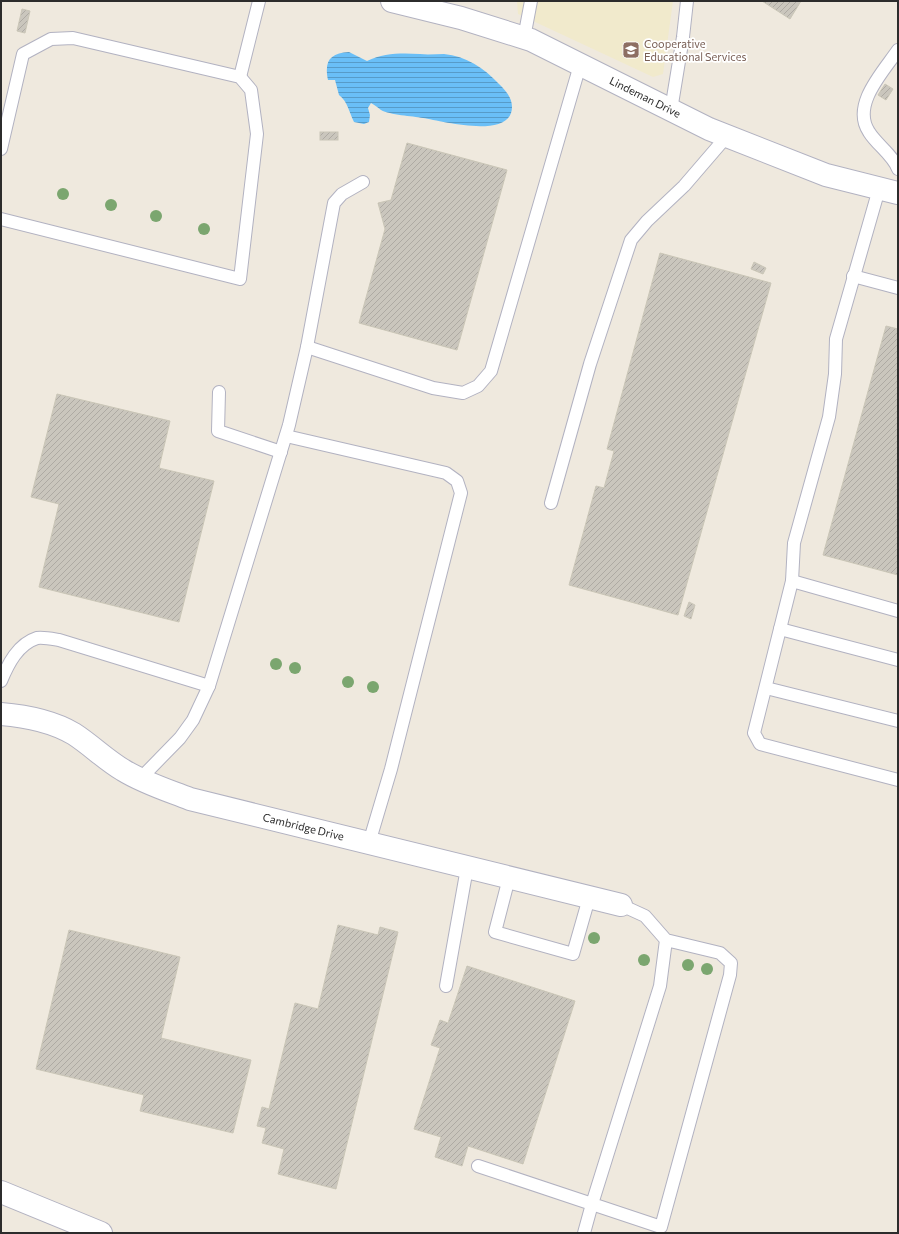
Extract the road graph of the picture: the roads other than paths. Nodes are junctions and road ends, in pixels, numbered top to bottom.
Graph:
1 (259, 1) edge
2 (392, 1) edge
3 (531, 1) edge
4 (687, 1) edge
5 (524, 38) junction
6 (898, 50) edge
7 (580, 65) junction
8 (240, 77) junction
9 (670, 110) junction
10 (728, 136) junction
11 (1, 149) edge
12 (898, 169) edge
13 (362, 182) dead end
14 (889, 191) edge
15 (1, 219) edge
16 (853, 276) junction
17 (898, 288) edge
18 (307, 347) junction
19 (219, 392) dead end
20 (286, 436) junction
21 (281, 452) junction
22 (551, 503) dead end
23 (792, 581) junction
24 (898, 612) edge
25 (780, 629) junction
26 (898, 660) edge
27 (1, 681) edge
28 (209, 686) junction
29 (766, 688) junction
30 (1, 714) edge
31 (898, 721) edge
32 (140, 779) junction
33 (898, 780) edge
34 (369, 843) junction
35 (467, 868) junction
36 (510, 878) junction
37 (589, 898) junction
38 (621, 906) joint
39 (666, 940) junction
40 (446, 986) dead end
41 (478, 1166) dead end
42 (1, 1192) edge
43 (592, 1204) junction
44 (662, 1230) edge
45 (101, 1233) edge
46 (584, 1233) edge

1 - 8 lane
2 - 5 street, Lindeman Drive
3 - 5 lane
4 - 9 lane
5 - 7 street, Lindeman Drive
6 - 12 lane
7 - 9 street, Lindeman Drive
7 - 18 lane
8 - 11 lane
8 - 15 lane
9 - 10 street, Lindeman Drive
10 - 14 street, Lindeman Drive
10 - 22 lane
13 - 18 lane
14 - 16 lane
16 - 17 lane
16 - 23 lane
18 - 20 lane
19 - 21 lane
20 - 21 lane
20 - 34 lane
21 - 28 lane
23 - 24 lane
23 - 25 lane
25 - 26 lane
25 - 29 lane
27 - 28 lane
28 - 32 lane
29 - 31 lane
29 - 33 lane
30 - 32 street, Cambridge Drive
32 - 34 street, Cambridge Drive
34 - 35 street, Cambridge Drive
35 - 36 street, Cambridge Drive
35 - 40 lane
36 - 37 street, Cambridge Drive
36 - 37 lane
37 - 38 street, Cambridge Drive
38 - 39 lane
39 - 43 lane
39 - 44 lane
41 - 43 lane
42 - 45 street
43 - 44 lane
43 - 46 lane

